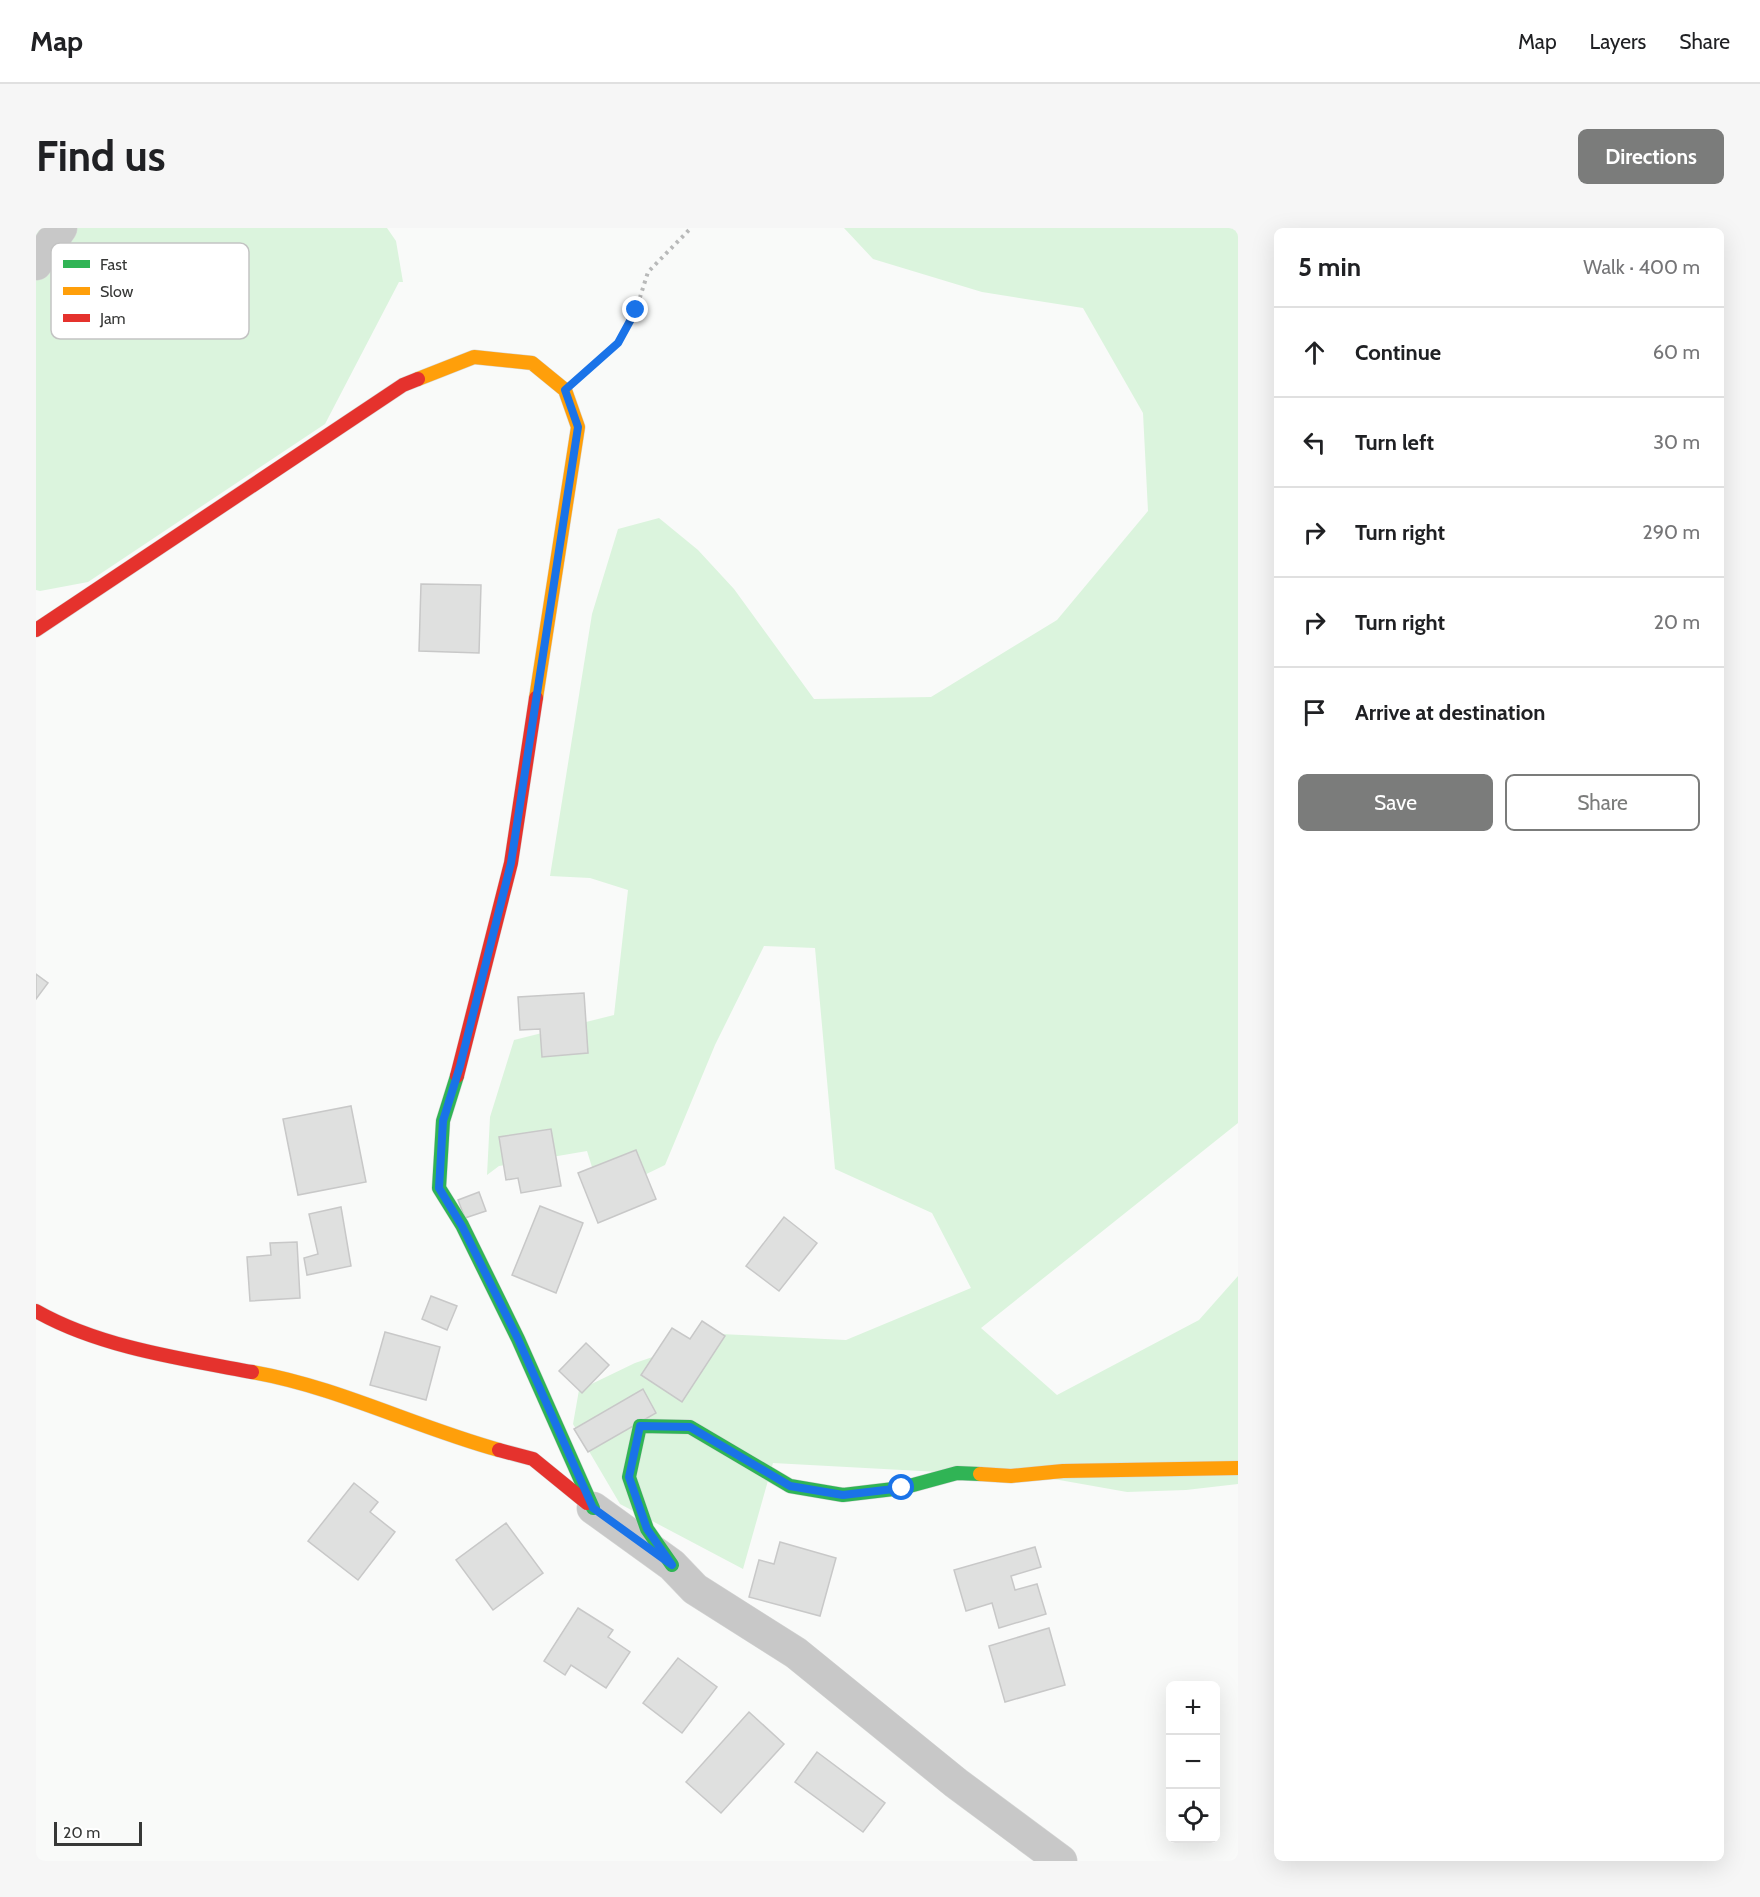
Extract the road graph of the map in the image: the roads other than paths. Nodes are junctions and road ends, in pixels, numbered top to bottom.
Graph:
1 (61, 228) edge
2 (36, 264) edge
3 (36, 630) edge
4 (36, 1311) edge
5 (1238, 1467) edge
6 (593, 1508) junction
7 (672, 1565) junction
8 (1061, 1861) edge

1 - 2 street
3 - 6 street
4 - 6 street
5 - 7 street
6 - 7 street
7 - 8 street

